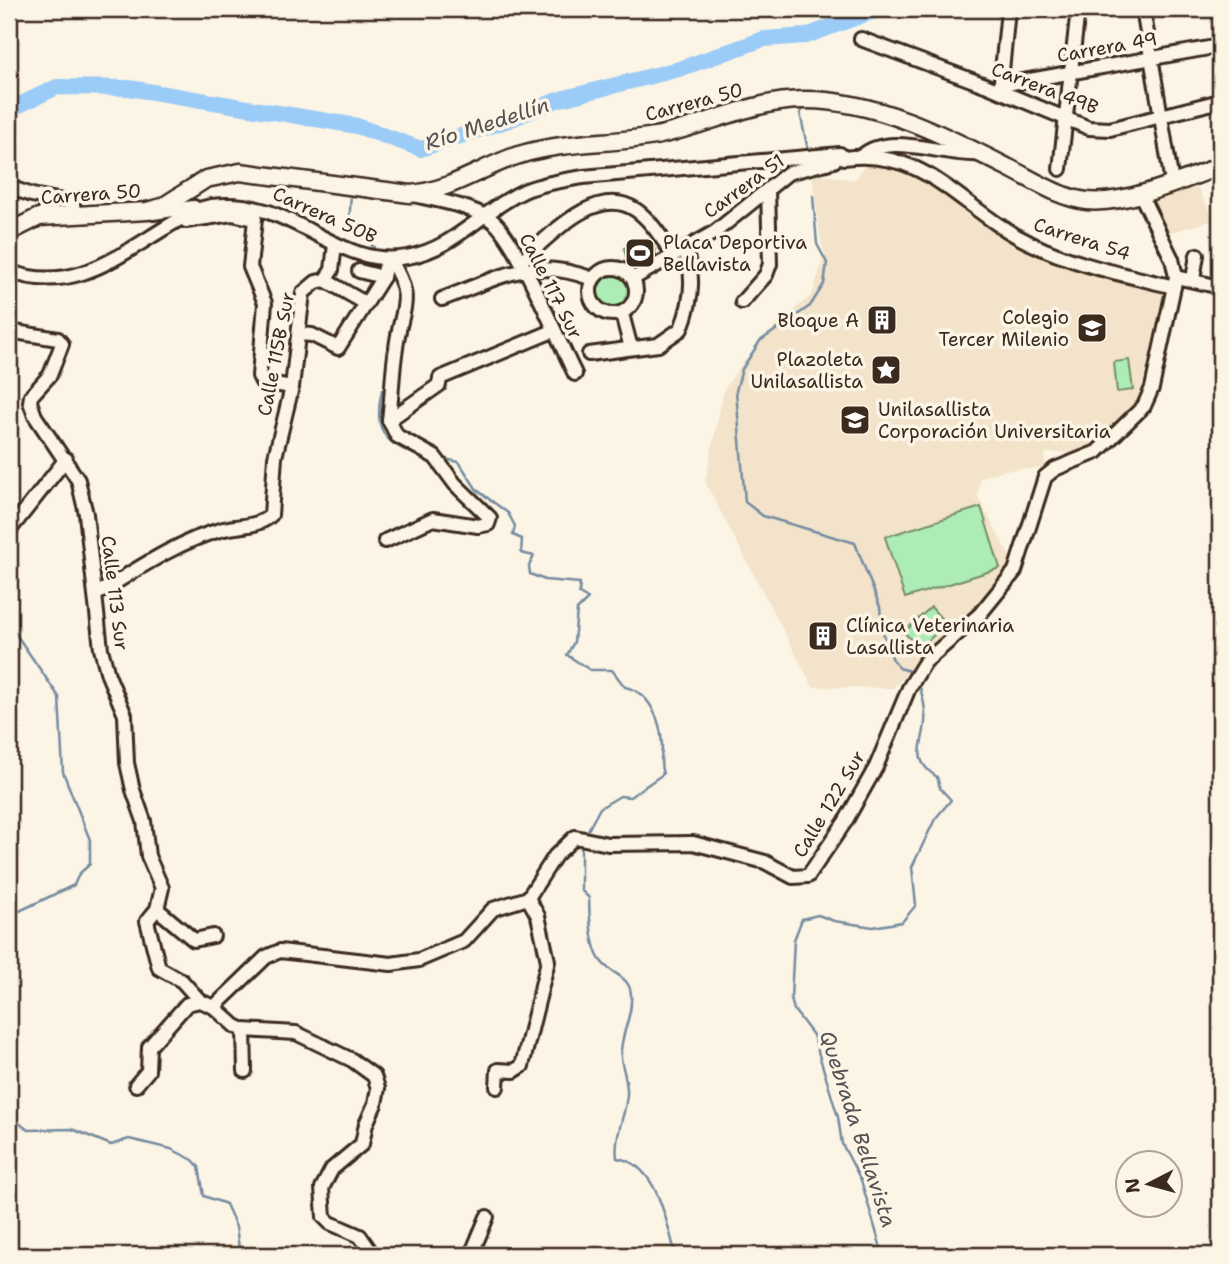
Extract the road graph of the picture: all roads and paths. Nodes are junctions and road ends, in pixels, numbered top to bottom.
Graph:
1 (1078, 9) edge
2 (1143, 9) edge
3 (1009, 10) edge
4 (860, 39) dead end
5 (1220, 46) edge
6 (1149, 59) junction
7 (1071, 73) junction
8 (1001, 88) junction
9 (1220, 101) edge
10 (1159, 117) junction
11 (1067, 119) junction
12 (981, 154) junction
13 (862, 156) junction
14 (844, 158) junction
15 (1220, 166) edge
16 (915, 167) joint
17 (1060, 169) dead end
18 (1172, 183) junction
19 (9, 187) edge
20 (768, 190) junction
21 (1140, 193) junction
22 (410, 194) junction
23 (205, 207) junction
24 (142, 212) junction
25 (74, 214) junction
26 (486, 216) junction
27 (179, 220) junction
28 (9, 232) edge
29 (335, 244) junction
30 (679, 253) junction
31 (1197, 255) dead end
32 (388, 259) junction
33 (523, 265) junction
34 (9, 271) edge
35 (359, 271) dead end
36 (383, 277) junction
37 (634, 278) junction
38 (593, 279) junction
39 (1193, 279) junction
40 (325, 281) junction
41 (1175, 282) junction
42 (1220, 287) edge
43 (442, 299) dead end
44 (743, 302) dead end
45 (365, 303) junction
46 (622, 314) junction
47 (9, 331) edge
48 (553, 331) junction
49 (299, 334) junction
50 (631, 348) junction
51 (589, 354) dead end
52 (575, 374) dead end
53 (292, 387) junction
54 (389, 420) junction
55 (66, 459) junction
56 (9, 531) edge
57 (385, 541) dead end
58 (95, 595) junction
59 (528, 898) junction
60 (157, 909) junction
61 (213, 936) dead end
62 (200, 1001) junction
63 (214, 1007) junction
64 (244, 1030) junction
65 (245, 1071) dead end
66 (136, 1085) dead end
67 (497, 1087) dead end
68 (487, 1217) dead end
69 (373, 1255) edge
70 (471, 1255) edge

1 - 7 street
2 - 6 street
3 - 8 street
4 - 8 street, Carrera 49B
5 - 6 street, Carrera 49
6 - 7 street, Carrera 49
6 - 10 street
7 - 8 street, Carrera 49
7 - 11 street
8 - 11 street, Carrera 49B
9 - 10 street, Carrera 49B
10 - 11 street, Carrera 49B
10 - 18 street
11 - 17 street
12 - 13 street
12 - 21 main road, Carrera 50
12 - 22 main road, Carrera 50
13 - 14 street, Carrera 50B
13 - 16 street, Carrera 50B
14 - 20 street, Carrera 51
14 - 26 street, Carrera 50B
15 - 18 main road, Carrera 50
16 - 41 street, Carrera 54
18 - 21 main road, Carrera 50
19 - 25 street
20 - 30 street, Carrera 51
20 - 44 street
21 - 41 street
22 - 24 main road, Carrera 50
22 - 26 street
23 - 24 street
23 - 27 street, Carrera 50B
23 - 29 street, Carrera 50B
24 - 25 main road, Carrera 50
25 - 28 main road, Carrera 50
26 - 32 street, Carrera 50B
26 - 33 street, Calle 117 Sur
27 - 34 street, Carrera 50B
27 - 53 street
29 - 32 street, Carrera 50B
29 - 40 street
30 - 33 street
30 - 37 street, Carrera 51
30 - 50 street
31 - 39 street
32 - 36 street
32 - 54 street
33 - 38 street
33 - 43 street
33 - 48 street, Calle 117 Sur
35 - 36 street
36 - 45 street
37 - 38 street
37 - 46 street
38 - 46 street
39 - 41 street, Carrera 54
39 - 42 street, Carrera 54
40 - 45 street
40 - 49 street, Calle 115B Sur
41 - 59 street, Calle 122 Sur
45 - 49 street
46 - 50 street
47 - 55 street, Calle 113 Sur
48 - 52 street, Calle 117 Sur
48 - 54 street
49 - 53 street, Calle 115B Sur
50 - 51 street
53 - 58 street, Calle 115B Sur
54 - 57 street
55 - 56 street
55 - 58 street, Calle 113 Sur
58 - 60 street, Calle 113 Sur
59 - 63 street
59 - 67 street
60 - 61 street
60 - 62 street, Calle 113 Sur
62 - 63 street, Calle 113 Sur
62 - 66 street
63 - 64 street, Calle 113 Sur
64 - 65 street
64 - 69 street
68 - 70 street

